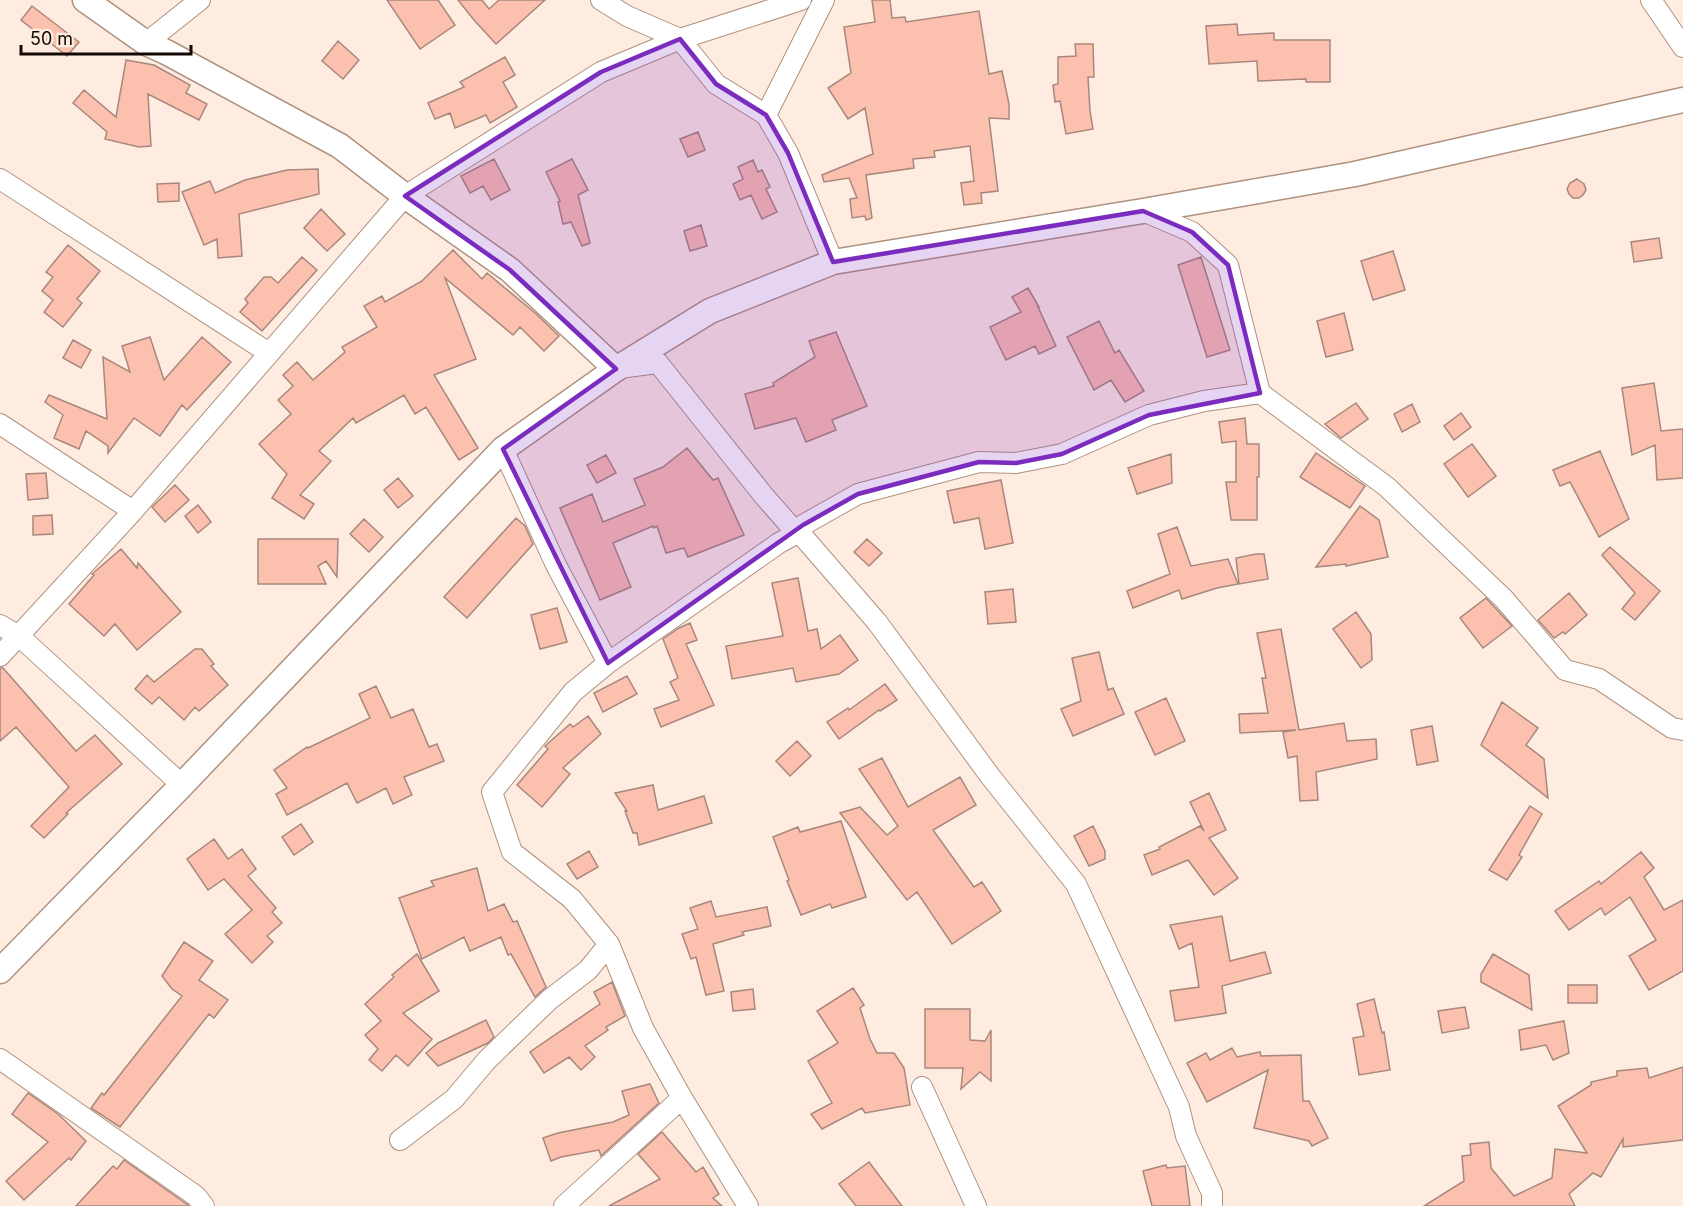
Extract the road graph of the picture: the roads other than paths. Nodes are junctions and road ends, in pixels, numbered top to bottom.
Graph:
1 (85, 0) edge
2 (200, 0) edge
3 (601, 0) edge
4 (801, 0) edge
5 (824, 0) edge
6 (1652, 0) edge
7 (680, 39) junction
8 (146, 43) junction
9 (1683, 46) edge
10 (1683, 100) edge
11 (765, 115) junction
12 (0, 179) edge
13 (405, 196) junction
14 (1143, 211) junction
15 (833, 262) junction
16 (269, 353) junction
17 (616, 369) junction
18 (1260, 393) junction
19 (0, 424) edge
20 (503, 449) junction
21 (133, 511) junction
22 (799, 532) junction
23 (0, 625) edge
24 (19, 636) junction
25 (0, 656) edge
26 (608, 663) junction
27 (1683, 730) edge
28 (182, 785) junction
29 (609, 944) junction
30 (0, 971) edge
31 (0, 1059) edge
32 (921, 1088) dead end
33 (682, 1098) junction
34 (400, 1140) dead end
35 (204, 1206) edge
36 (564, 1206) edge
37 (748, 1206) edge
38 (976, 1206) edge
39 (1212, 1206) edge

1 - 8 street
2 - 8 street
3 - 7 street
4 - 7 street
5 - 11 street
6 - 9 street
7 - 11 street
7 - 13 street
8 - 13 street
10 - 14 street
11 - 15 street
12 - 16 street
13 - 16 street
13 - 17 street
14 - 15 street
14 - 18 street
15 - 17 street
16 - 21 street
17 - 20 street
17 - 22 street
18 - 22 street
18 - 27 street
19 - 21 street
20 - 26 street
20 - 28 street
21 - 24 street
22 - 26 street
22 - 39 street
23 - 24 street
24 - 25 street
24 - 28 street
26 - 29 street
28 - 30 street
29 - 33 street
29 - 34 street
31 - 35 street
32 - 38 street
33 - 36 street
33 - 37 street

